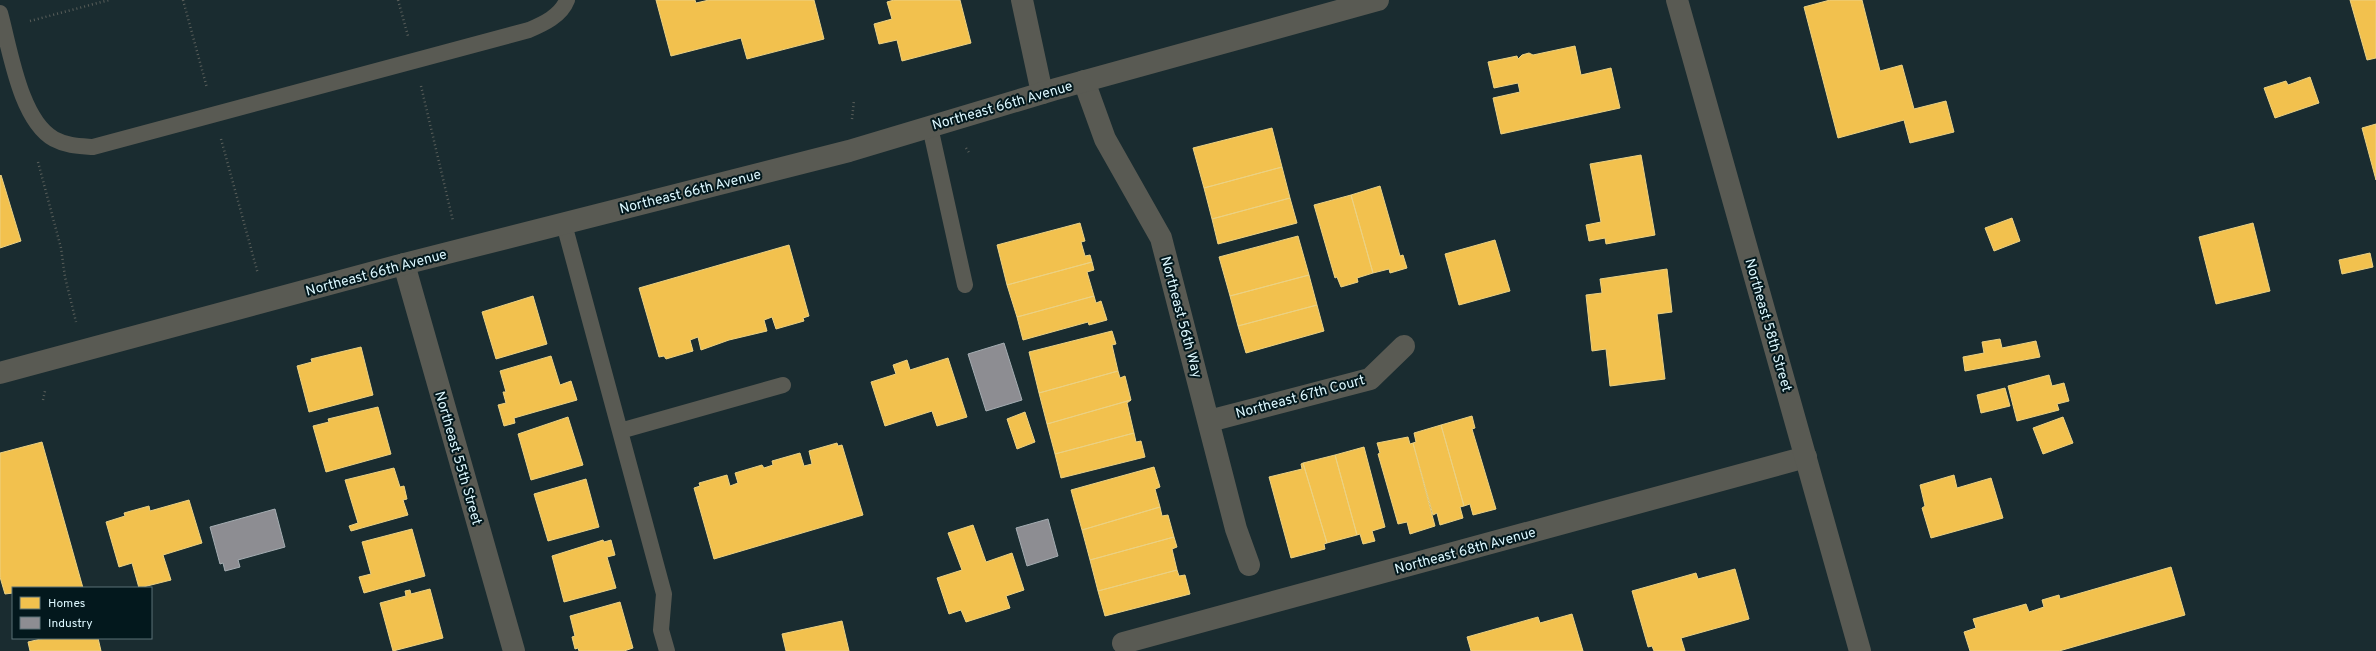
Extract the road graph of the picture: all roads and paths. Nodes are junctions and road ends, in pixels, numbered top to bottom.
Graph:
1 (109, 0) edge
2 (183, 0) edge
3 (398, 0) edge
4 (567, 0) edge
5 (1022, 0) edge
6 (1378, 0) edge
7 (1677, 0) edge
8 (2, 20) edge
9 (415, 61) junction
10 (1084, 81) junction
11 (1042, 93) junction
12 (214, 114) junction
13 (930, 127) junction
14 (44, 131) junction
15 (564, 224) junction
16 (455, 228) dead end
17 (404, 264) junction
18 (966, 285) dead end
19 (265, 302) junction
20 (1404, 346) dead end
21 (83, 350) junction
22 (0, 372) edge
23 (783, 385) dead end
24 (1209, 421) junction
25 (620, 431) junction
26 (1806, 457) junction
27 (1249, 565) dead end
28 (1123, 643) dead end
29 (514, 651) edge
30 (667, 651) edge
31 (1860, 651) edge

1 - 8 path
2 - 12 path
3 - 9 path
4 - 9 lane
5 - 11 street
6 - 10 street, Northeast 66th Avenue
7 - 26 street, Northeast 58th Street
8 - 14 lane
9 - 12 lane
9 - 16 path
10 - 11 street, Northeast 66th Avenue
10 - 24 street, Northeast 56th Way
11 - 13 street, Northeast 66th Avenue
12 - 14 lane
12 - 19 path
13 - 15 street, Northeast 66th Avenue
13 - 18 lane
14 - 21 path
15 - 17 street, Northeast 66th Avenue
15 - 25 lane
17 - 19 street, Northeast 66th Avenue
17 - 29 street, Northeast 55th Street
19 - 21 street, Northeast 66th Avenue
20 - 24 street, Northeast 67th Court
21 - 22 street, Northeast 66th Avenue
23 - 25 lane
24 - 27 street, Northeast 56th Way
25 - 30 lane
26 - 28 street, Northeast 68th Avenue
26 - 31 street, Northeast 58th Street

